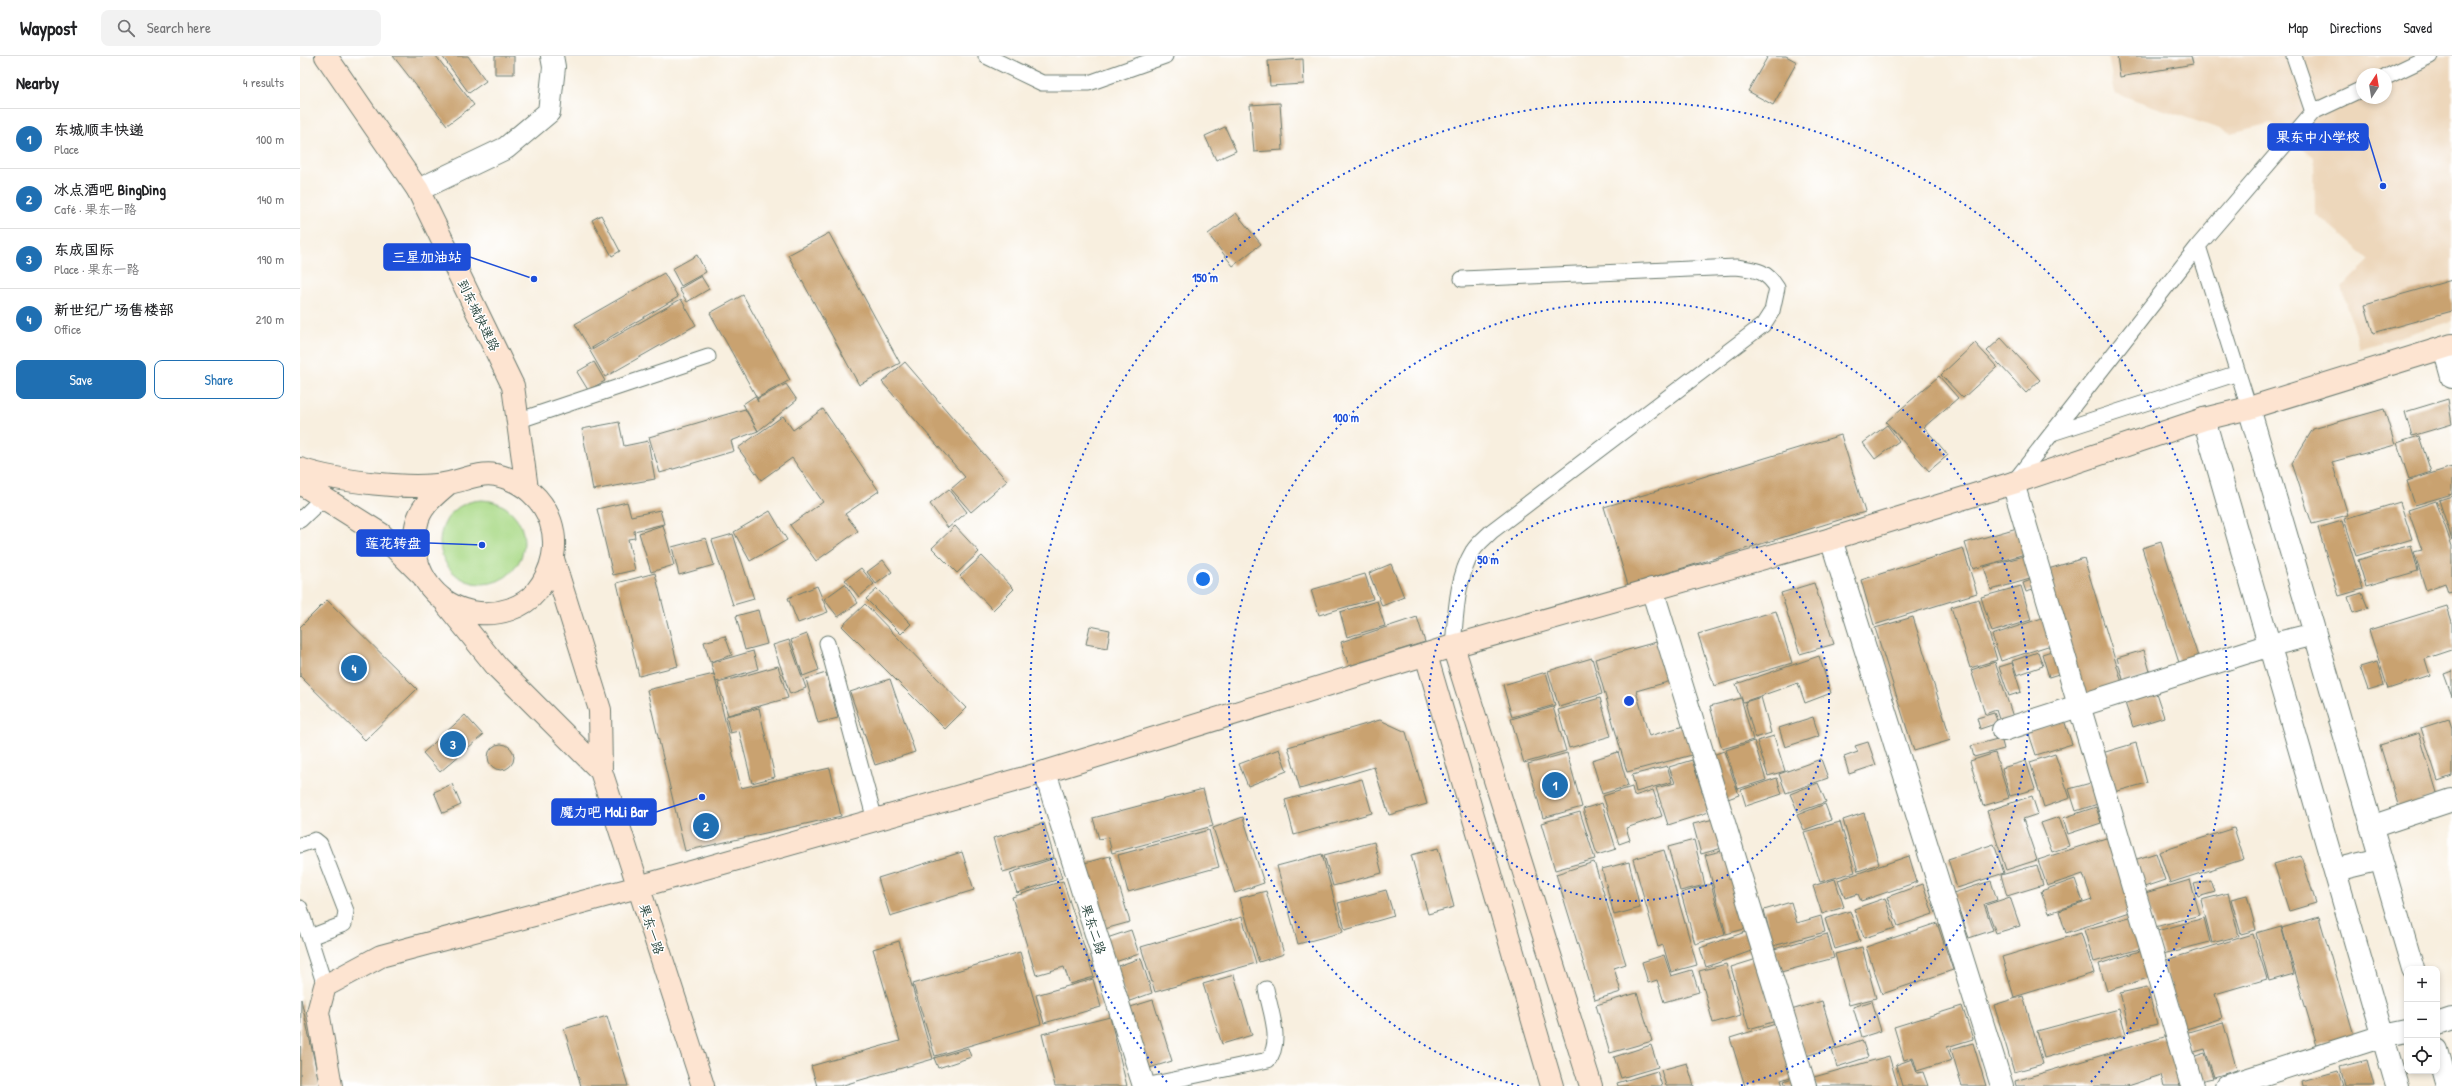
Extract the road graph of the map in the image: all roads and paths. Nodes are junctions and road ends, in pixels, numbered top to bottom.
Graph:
1 (326, 56) edge
2 (552, 56) edge
3 (986, 56) edge
4 (1165, 56) edge
5 (2294, 56) edge
6 (2430, 56) edge
7 (2392, 74) edge
8 (2356, 92) edge
9 (2313, 112) junction
10 (418, 190) junction
11 (2198, 246) junction
12 (1462, 279) dead end
13 (2448, 347) edge
14 (708, 357) dead end
15 (2238, 372) junction
16 (2452, 377) edge
17 (2249, 408) junction
18 (2204, 419) junction
19 (517, 421) junction
20 (2052, 433) junction
21 (300, 469) edge
22 (300, 483) edge
23 (449, 483) junction
24 (2013, 483) junction
25 (527, 489) junction
26 (323, 498) junction
27 (300, 520) edge
28 (1831, 539) junction
29 (553, 559) junction
30 (422, 575) junction
31 (1652, 589) junction
32 (445, 602) junction
33 (2315, 634) junction
34 (828, 643) dead end
35 (2270, 645) junction
36 (1453, 646) junction
37 (1426, 654) junction
38 (2078, 706) junction
39 (2003, 730) dead end
40 (601, 771) junction
41 (1045, 772) junction
42 (2452, 800) edge
43 (875, 820) junction
44 (2372, 827) junction
45 (300, 845) edge
46 (2381, 860) junction
47 (2335, 870) junction
48 (638, 887) junction
49 (300, 908) edge
50 (310, 937) junction
51 (2412, 966) edge
52 (326, 986) junction
53 (1266, 988) dead end
54 (2452, 1019) edge
55 (2440, 1023) edge
56 (2404, 1032) edge
57 (2383, 1036) junction
58 (2440, 1061) edge
59 (331, 1086) edge
60 (703, 1086) edge
61 (1144, 1086) edge
62 (1552, 1086) edge
63 (1590, 1086) edge
64 (1805, 1086) edge
65 (2002, 1086) edge
66 (2192, 1086) edge
67 (2227, 1086) edge
68 (2397, 1086) edge
69 (2447, 1086) edge

1 - 10 street, 到东城快速路
2 - 10 street
3 - 4 lane
5 - 9 lane
6 - 7 lane
8 - 9 lane
9 - 11 lane
10 - 19 street, 到东城快速路
11 - 15 lane
11 - 20 lane
12 - 36 lane
13 - 16 street
13 - 17 street
14 - 19 lane
15 - 17 lane
15 - 20 lane
17 - 18 street
17 - 33 street
18 - 24 street
18 - 35 street
19 - 25 street, 到东城快速路
20 - 24 lane
21 - 23 street
22 - 26 street
23 - 25 street
23 - 30 street
24 - 28 street
24 - 38 street
25 - 29 street
26 - 27 lane
26 - 30 street
28 - 31 street
28 - 65 street
29 - 32 street
29 - 40 street
30 - 32 street
31 - 36 street
31 - 64 street
32 - 40 street
33 - 35 street
33 - 44 street
34 - 43 lane
35 - 38 street
35 - 47 street
36 - 37 street
36 - 63 street
37 - 41 street
37 - 62 street
38 - 39 street
38 - 66 street
40 - 48 street, 果东一路
41 - 43 street
41 - 61 street, 果东二路
42 - 44 street
43 - 48 street
44 - 46 street
45 - 50 lane
46 - 47 street
46 - 51 street
47 - 57 street
48 - 52 street
48 - 60 street, 果东一路
49 - 50 lane
50 - 52 lane
52 - 59 street
53 - 61 lane
54 - 55 street
56 - 57 street
57 - 67 street
57 - 68 street
58 - 69 street

